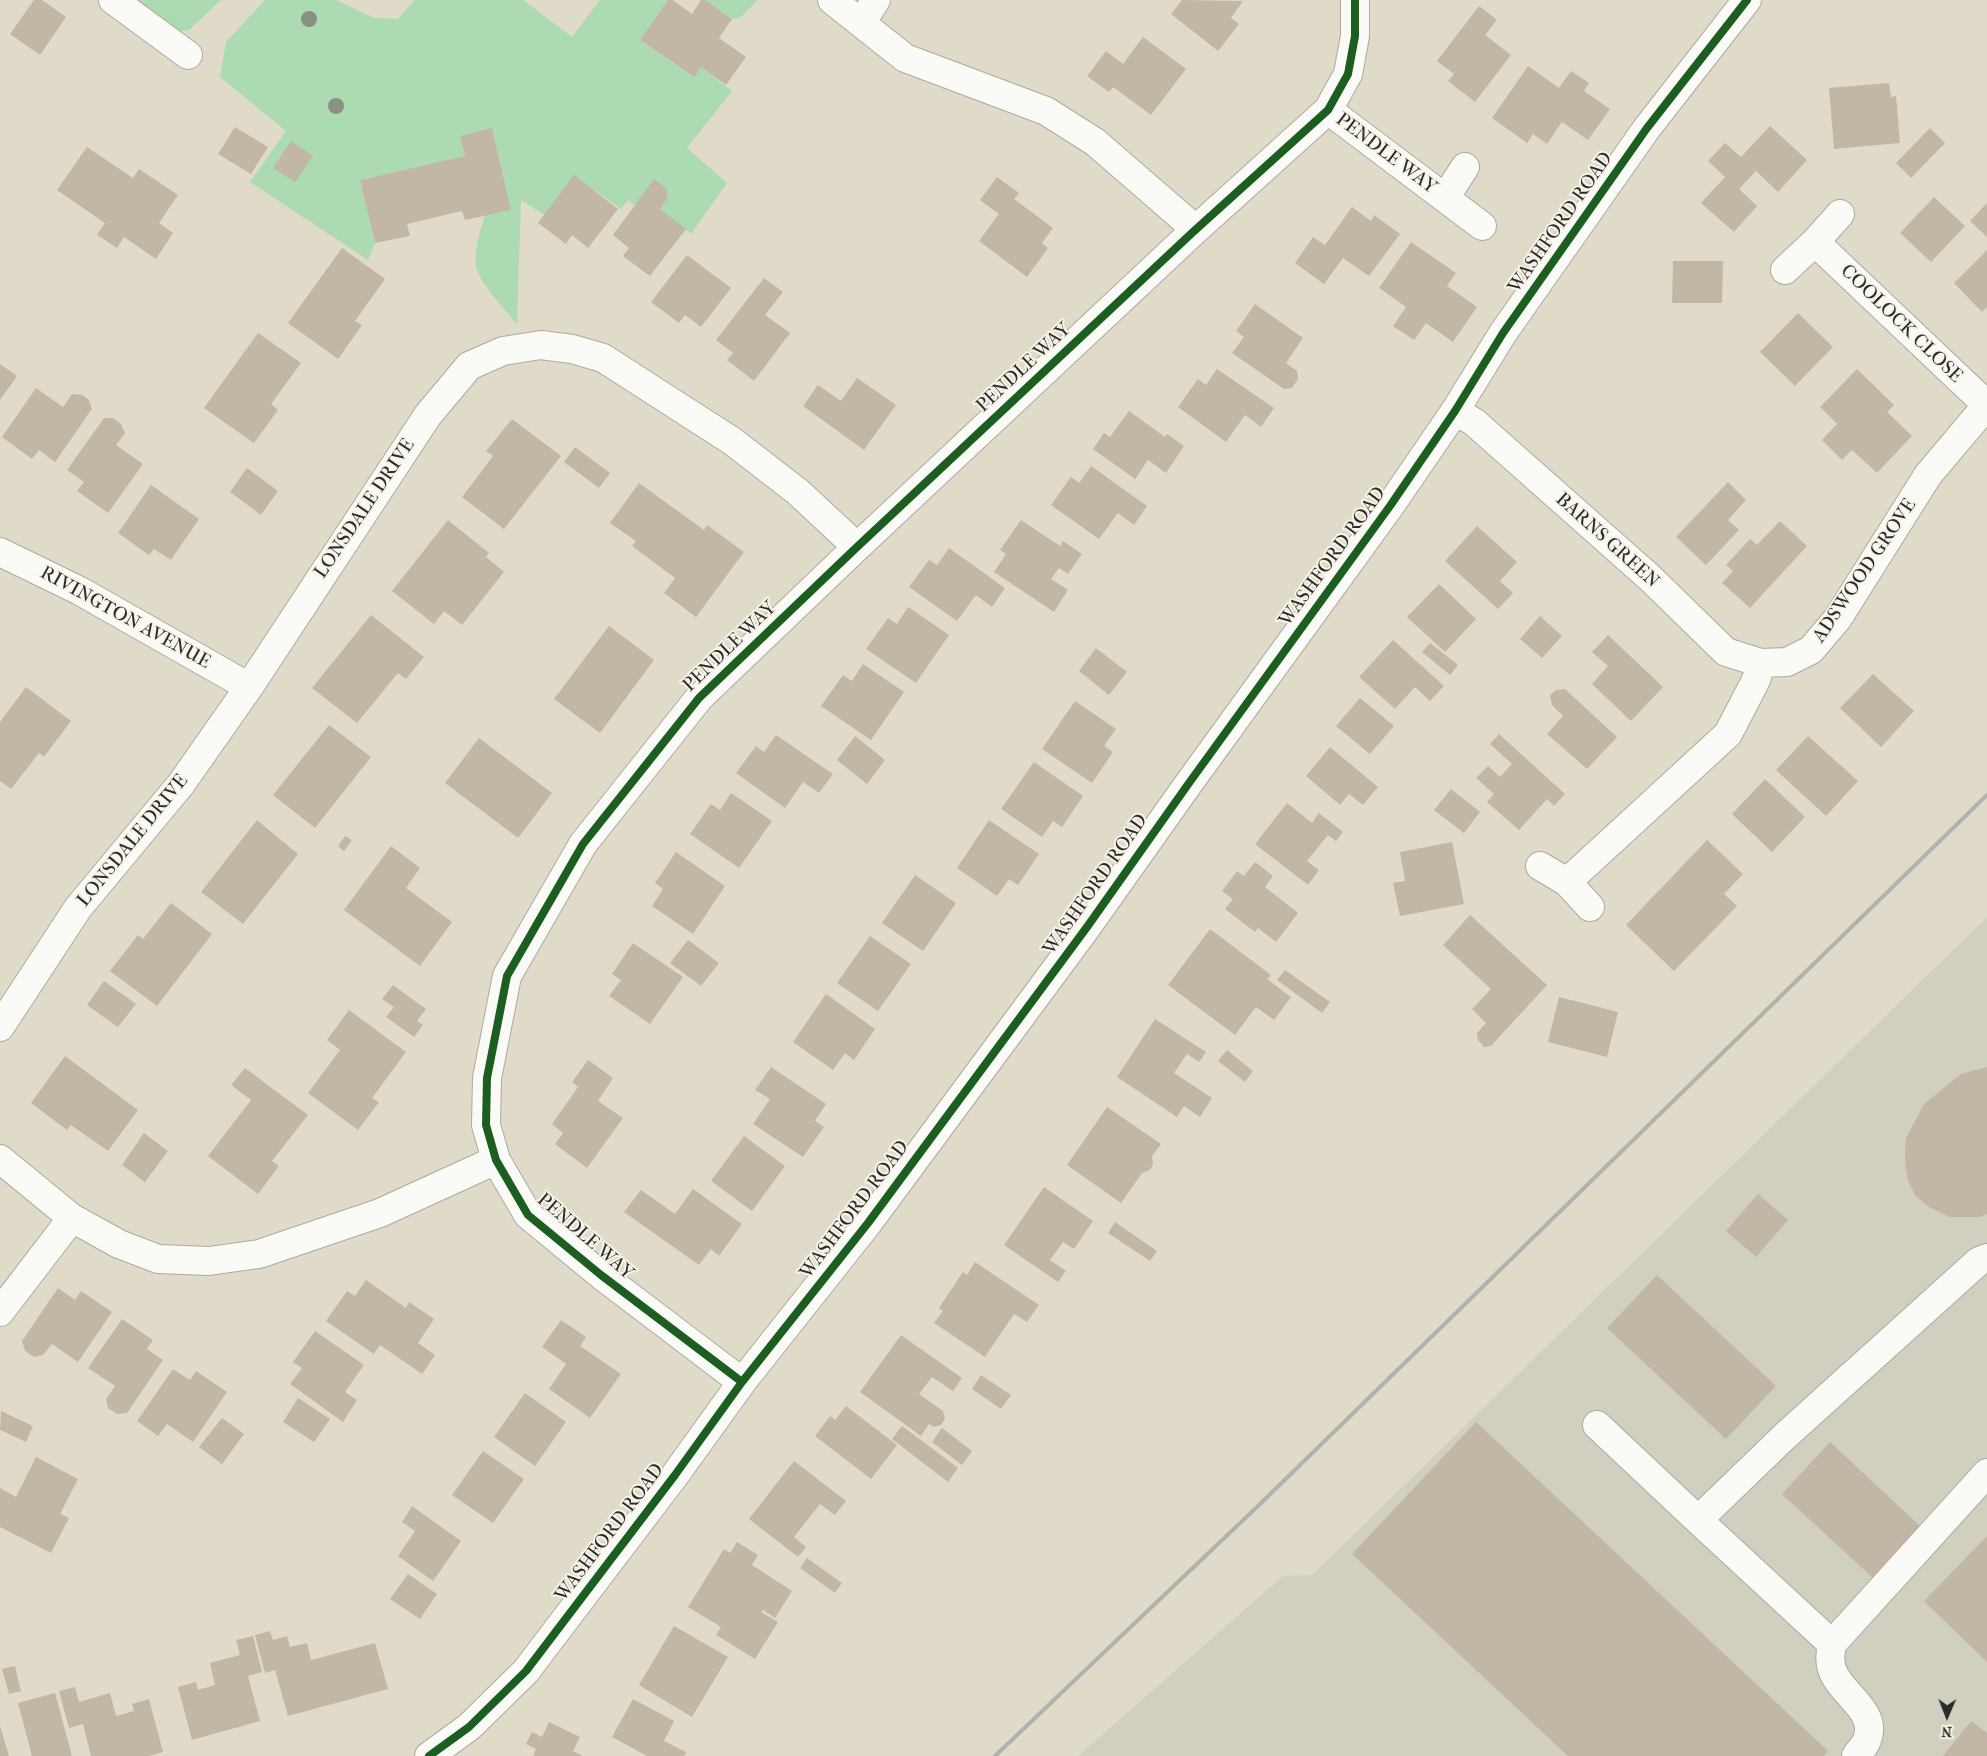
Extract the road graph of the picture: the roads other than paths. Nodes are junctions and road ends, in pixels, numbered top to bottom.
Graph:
1 (113, 0) edge
2 (832, 0) edge
3 (1355, 0) edge
4 (1747, 0) edge
5 (869, 11) edge
6 (188, 56) dead end
7 (1328, 110) junction
8 (1465, 167) dead end
9 (1444, 198) junction
10 (1840, 214) dead end
11 (1482, 226) dead end
12 (1193, 232) junction
13 (1815, 242) junction
14 (1785, 270) dead end
15 (1987, 405) edge
16 (1456, 411) junction
17 (857, 547) junction
18 (0, 552) edge
19 (1761, 663) junction
20 (249, 687) junction
21 (1540, 866) dead end
22 (1567, 882) junction
23 (1590, 907) dead end
24 (0, 1027) edge
25 (0, 1159) edge
26 (496, 1160) junction
27 (72, 1218) junction
28 (1987, 1258) edge
29 (0, 1312) edge
30 (742, 1382) junction
31 (1598, 1425) dead end
32 (1987, 1474) edge
33 (1698, 1520) junction
34 (1832, 1644) junction
35 (430, 1756) edge
36 (1856, 1756) edge

1 - 6 street
2 - 5 street
3 - 7 street, PENDLE WAY
4 - 16 street, WASHFORD ROAD
5 - 12 street
7 - 9 street, PENDLE WAY
7 - 12 street, PENDLE WAY
8 - 9 street, PENDLE WAY
9 - 11 street, PENDLE WAY
10 - 13 street
12 - 17 street, PENDLE WAY
13 - 14 street
13 - 15 street, COOLOCK CLOSE
15 - 19 street, ADSWOOD GROVE
16 - 19 street, BARNS GREEN
16 - 30 street, WASHFORD ROAD
17 - 20 street, LONSDALE DRIVE
17 - 26 street, PENDLE WAY
18 - 20 street, RIVINGTON AVENUE
19 - 22 street
20 - 24 street, LONSDALE DRIVE
21 - 22 street
22 - 23 street
25 - 27 street
26 - 27 street
26 - 30 street, PENDLE WAY
27 - 29 street
28 - 33 street
30 - 35 street, WASHFORD ROAD
31 - 33 street
32 - 34 street
33 - 34 street
34 - 36 street

